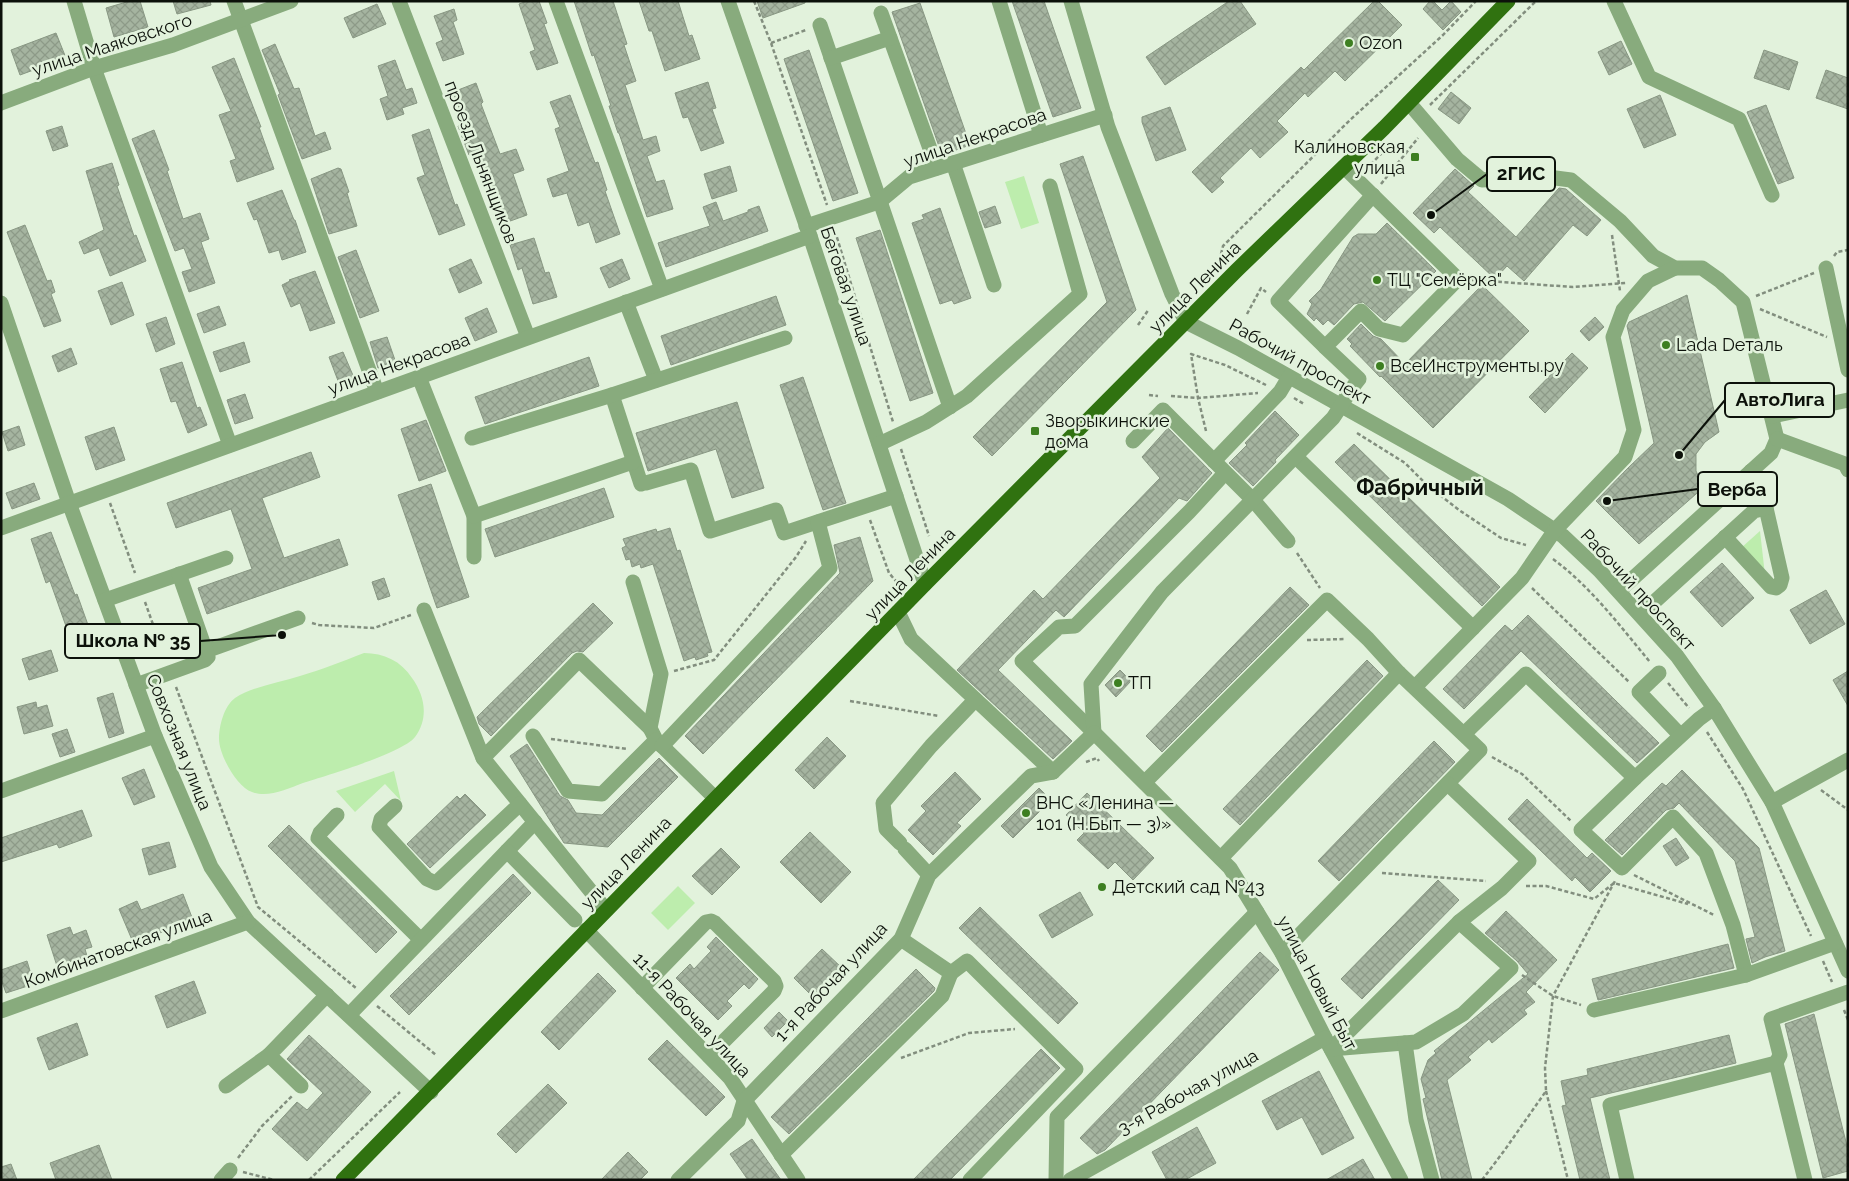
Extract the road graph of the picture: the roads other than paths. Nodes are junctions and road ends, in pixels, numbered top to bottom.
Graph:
1 (74, 1) edge
2 (234, 1) edge
3 (291, 1) edge
4 (399, 1) edge
5 (556, 1) edge
6 (728, 1) edge
7 (998, 1) edge
8 (1071, 1) edge
9 (1614, 1) edge
10 (1503, 3) edge
11 (881, 12) dead end
12 (241, 21) junction
13 (820, 25) road end
14 (890, 38) junction
15 (831, 58) junction
16 (94, 68) junction
17 (1, 103) edge
18 (1409, 103) junction
19 (1105, 115) junction
20 (1041, 135) junction
21 (953, 163) junction
22 (1344, 167) junction
23 (937, 168) junction
24 (1050, 186) dead end
25 (1772, 194) dead end
26 (1373, 195) junction
27 (879, 202) junction
28 (808, 231) junction
29 (1675, 268) junction
30 (1826, 268) road end
31 (994, 286) dead end
32 (662, 289) junction
33 (626, 302) junction
34 (2, 309) edge
35 (1186, 322) junction
36 (528, 337) junction
37 (785, 338) dead end
38 (1325, 347) junction
39 (1848, 370) edge
40 (419, 377) junction
41 (1290, 377) junction
42 (656, 380) junction
43 (376, 392) junction
44 (612, 395) junction
45 (1848, 400) edge
46 (1342, 406) junction
47 (950, 407) junction
48 (1772, 416) junction
49 (472, 438) dead end
50 (1778, 439) junction
51 (1133, 441) dead end
52 (879, 444) junction
53 (230, 445) junction
54 (1296, 457) junction
55 (633, 462) junction
56 (1214, 462) junction
57 (1848, 470) edge
58 (1751, 471) junction
59 (1225, 473) junction
60 (896, 496) junction
61 (1254, 501) junction
62 (69, 503) junction
63 (1766, 508) junction
64 (474, 516) junction
65 (818, 522) junction
66 (1, 528) edge
67 (1555, 530) junction
68 (1725, 537) junction
69 (1288, 541) road end
70 (474, 556) dead end
71 (226, 558) dead end
72 (179, 574) junction
73 (633, 582) dead end
74 (925, 584) junction
75 (1619, 591) junction
76 (105, 600) junction
77 (424, 610) dead end
78 (898, 612) junction
79 (1641, 614) junction
80 (298, 618) road end
81 (1473, 628) junction
82 (206, 651) junction
83 (1399, 673) junction
84 (1659, 673) road end
85 (136, 685) junction
86 (1415, 687) junction
87 (975, 700) junction
88 (1714, 708) junction
89 (1094, 733) junction
90 (1464, 734) junction
91 (1680, 735) junction
92 (154, 736) junction
93 (533, 736) road end
94 (656, 738) junction
95 (483, 758) junction
96 (1848, 760) edge
97 (1054, 772) junction
98 (1635, 778) junction
99 (1145, 782) junction
100 (1448, 784) junction
101 (1, 791) edge
102 (715, 798) junction
103 (1772, 802) junction
104 (520, 804) junction
105 (395, 806) dead end
106 (338, 815) dead end
107 (535, 822) junction
108 (507, 851) junction
109 (1221, 858) junction
110 (929, 875) junction
111 (606, 910) junction
112 (1257, 912) junction
113 (248, 922) junction
114 (1459, 922) junction
115 (581, 925) junction
116 (901, 939) junction
117 (421, 940) junction
118 (1835, 943) junction
119 (1282, 953) junction
120 (1848, 971) edge
121 (951, 973) junction
122 (1746, 975) junction
123 (642, 988) junction
124 (1843, 994) edge
125 (327, 995) junction
126 (1594, 1010) road end
127 (1, 1011) edge
128 (348, 1015) junction
129 (1328, 1043) junction
130 (1405, 1043) junction
131 (269, 1055) junction
132 (709, 1056) junction
133 (1776, 1063) junction
134 (1066, 1081) junction
135 (226, 1086) dead end
136 (301, 1086) road end
137 (431, 1092) junction
138 (1080, 1093) junction
139 (744, 1101) junction
140 (781, 1155) junction
141 (344, 1180) edge
142 (678, 1180) edge
143 (798, 1180) edge
144 (970, 1180) edge
145 (1056, 1180) edge
146 (1070, 1180) edge
147 (1401, 1180) edge
148 (1432, 1180) edge
149 (1627, 1180) edge
150 (1804, 1180) edge

1 - 16 street
2 - 12 street
3 - 12 street, улица Маяковского
4 - 36 street, проезд Льнянщиков
5 - 32 street
6 - 28 street, Беговая улица
7 - 20 street
8 - 19 street
9 - 25 street
10 - 18 main road, улица Ленина
11 - 14 street
12 - 16 street, улица Маяковского
12 - 43 street
13 - 15 street
14 - 15 street
14 - 23 street
15 - 27 street
16 - 17 street, улица Маяковского
16 - 53 street
18 - 22 main road, улица Ленина
18 - 29 street
19 - 20 street, улица Некрасова
19 - 35 street
20 - 21 street, улица Некрасова
21 - 23 street, улица Некрасова
21 - 31 street
22 - 26 street
22 - 35 main road, улица Ленина
23 - 27 street, улица Некрасова
24 - 47 street
26 - 38 street
26 - 38 street
27 - 28 street, улица Некрасова
27 - 47 street
28 - 32 street, улица Некрасова
28 - 52 street, Беговая улица
29 - 48 street
29 - 67 street
30 - 39 street
32 - 33 street, улица Некрасова
33 - 36 street, улица Некрасова
33 - 42 street
34 - 62 street, Совхозная улица
35 - 41 street, Рабочий проспект
35 - 74 main road, улица Ленина
36 - 40 street, улица Некрасова
37 - 42 street
38 - 46 street
40 - 43 street, улица Некрасова
40 - 64 street
41 - 46 street, Рабочий проспект
41 - 56 street
42 - 44 street
43 - 53 street, улица Некрасова
44 - 49 street
44 - 55 street
45 - 48 street
46 - 54 street
46 - 67 street, Рабочий проспект
47 - 52 street
48 - 50 street
50 - 57 street
50 - 58 street
51 - 56 street
52 - 60 street, Беговая улица
53 - 62 street, улица Некрасова
54 - 61 street
54 - 81 street
55 - 64 street
55 - 65 street
56 - 59 street
58 - 63 street
58 - 75 street
59 - 61 street
59 - 89 street, улица Новый Быт
60 - 65 street
60 - 74 street, Беговая улица
61 - 69 street
61 - 89 street
62 - 66 street, улица Некрасова
62 - 76 street, Совхозная улица
63 - 68 street
63 - 68 street
64 - 70 street
65 - 94 street
67 - 75 street, Рабочий проспект
67 - 81 street
68 - 79 street
71 - 72 street
72 - 76 street
72 - 82 street
73 - 94 street
74 - 78 main road, улица Ленина
75 - 79 street, Рабочий проспект
76 - 85 street, Совхозная улица
77 - 95 street
78 - 87 street
78 - 102 main road, улица Ленина
79 - 88 street, Рабочий проспект
80 - 82 street
81 - 86 street
82 - 85 street
83 - 86 street
83 - 99 street
83 - 109 street
84 - 91 street
85 - 92 street, Совхозная улица
86 - 90 street
87 - 97 street
87 - 110 street
88 - 91 street
88 - 103 street, Рабочий проспект
89 - 97 street
89 - 99 street, улица Новый Быт
90 - 98 street
90 - 100 street
91 - 98 street
92 - 101 street
92 - 113 street, Совхозная улица
93 - 94 street
94 - 95 street
94 - 102 street
95 - 104 street
96 - 103 street
97 - 110 street, 1-я Рабочая улица
98 - 122 street
99 - 109 street, улица Новый Быт
100 - 114 street
100 - 119 street
102 - 111 main road, улица Ленина
103 - 118 street, Рабочий проспект
104 - 105 street
104 - 107 street
106 - 117 street
107 - 108 street
107 - 111 street
108 - 115 street, 11-я Рабочая улица
108 - 117 street
109 - 112 street, улица Новый Быт
110 - 116 street, 1-я Рабочая улица
111 - 115 main road, улица Ленина
112 - 119 street, улица Новый Быт
112 - 138 street
113 - 125 street, Совхозная улица
113 - 127 street, Комбинатовская улица
114 - 129 street
114 - 130 street
115 - 123 street, 11-я Рабочая улица
115 - 137 main road, улица Ленина
116 - 121 street
116 - 139 street, 1-я Рабочая улица
117 - 128 street
118 - 120 street, Рабочий проспект
118 - 122 street
119 - 129 street, улица Новый Быт
121 - 134 street
121 - 140 street
122 - 126 street
123 - 132 street, 11-я Рабочая улица
123 - 132 street
124 - 133 street
125 - 128 street, Совхозная улица
125 - 131 street
128 - 137 street, Совхозная улица
129 - 130 street
129 - 146 street, 3-я Рабочая улица
129 - 147 street, улица Новый Быт
130 - 148 street
131 - 135 street
131 - 136 street
132 - 139 street, 11-я Рабочая улица
133 - 149 street
133 - 150 street
134 - 138 street
134 - 144 street
137 - 141 main road, улица Ленина
138 - 145 street
139 - 140 street, 11-я Рабочая улица
139 - 142 street, 1-я Рабочая улица
140 - 143 street, 11-я Рабочая улица

